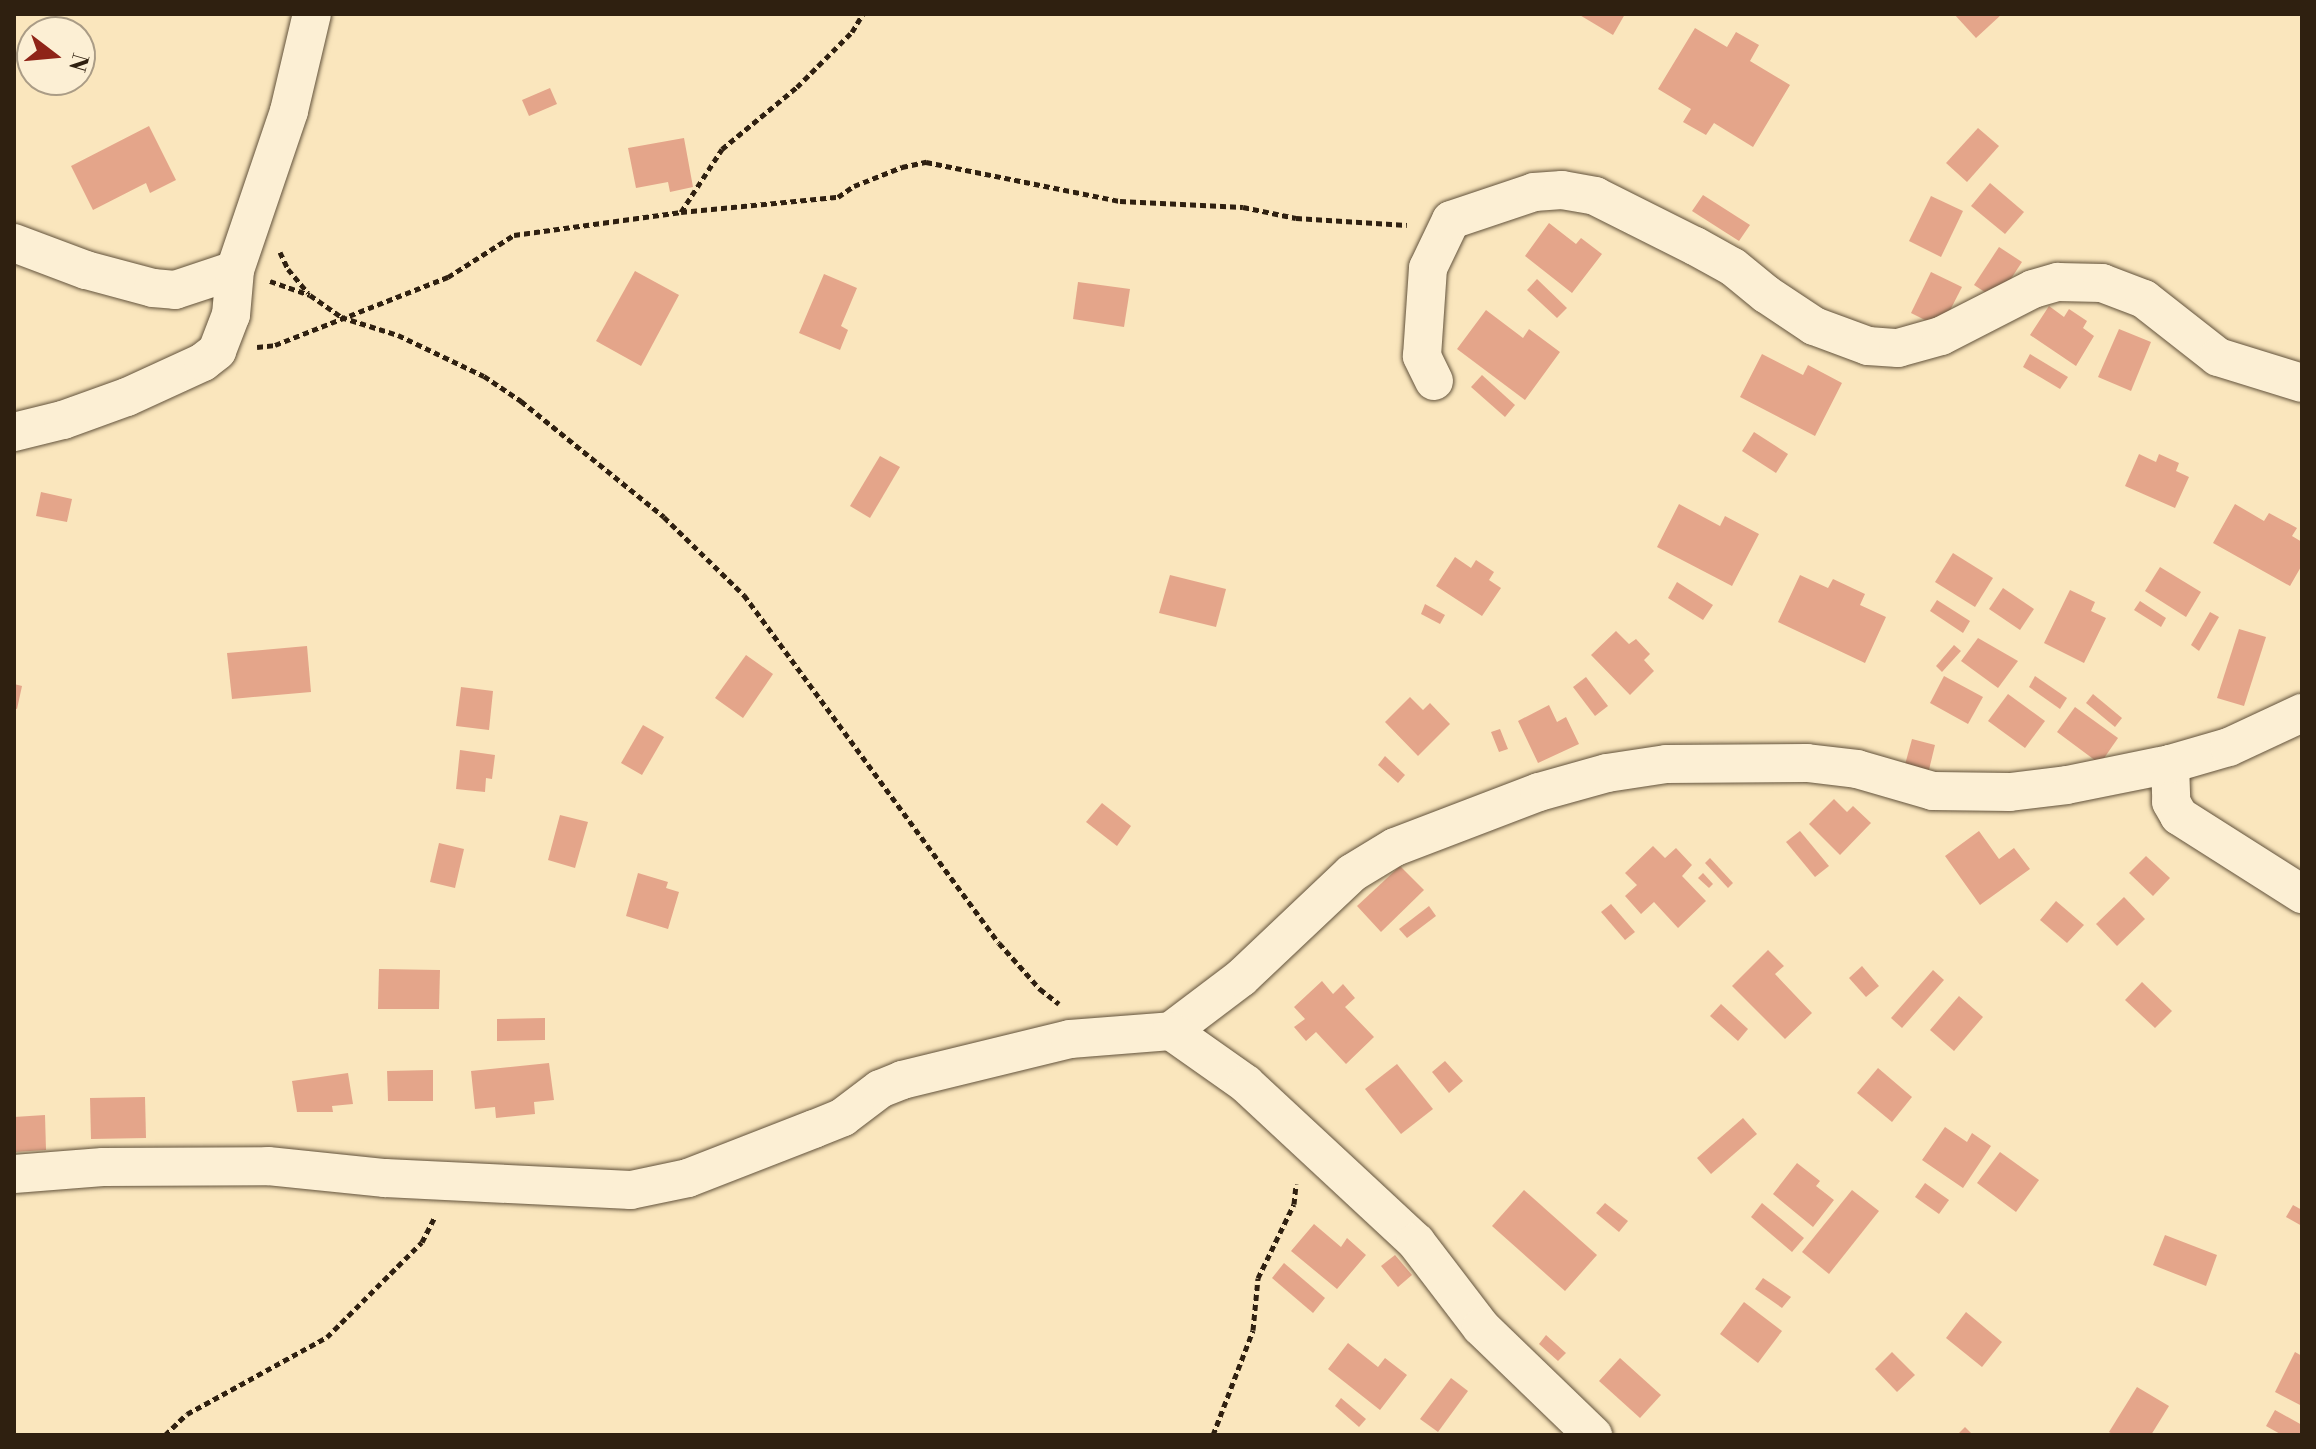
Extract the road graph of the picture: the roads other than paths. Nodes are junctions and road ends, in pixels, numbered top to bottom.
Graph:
1 (312, 14) edge
2 (14, 243) edge
3 (235, 270) junction
4 (1434, 381) dead end
5 (2302, 383) edge
6 (14, 432) edge
7 (2302, 713) edge
8 (2170, 764) junction
9 (2302, 894) edge
10 (1171, 1031) junction
11 (14, 1174) edge
12 (1593, 1435) edge

1 - 3 street
2 - 3 street
3 - 6 street
4 - 5 street
7 - 8 street
8 - 9 street
8 - 10 street
10 - 11 street
10 - 12 street

